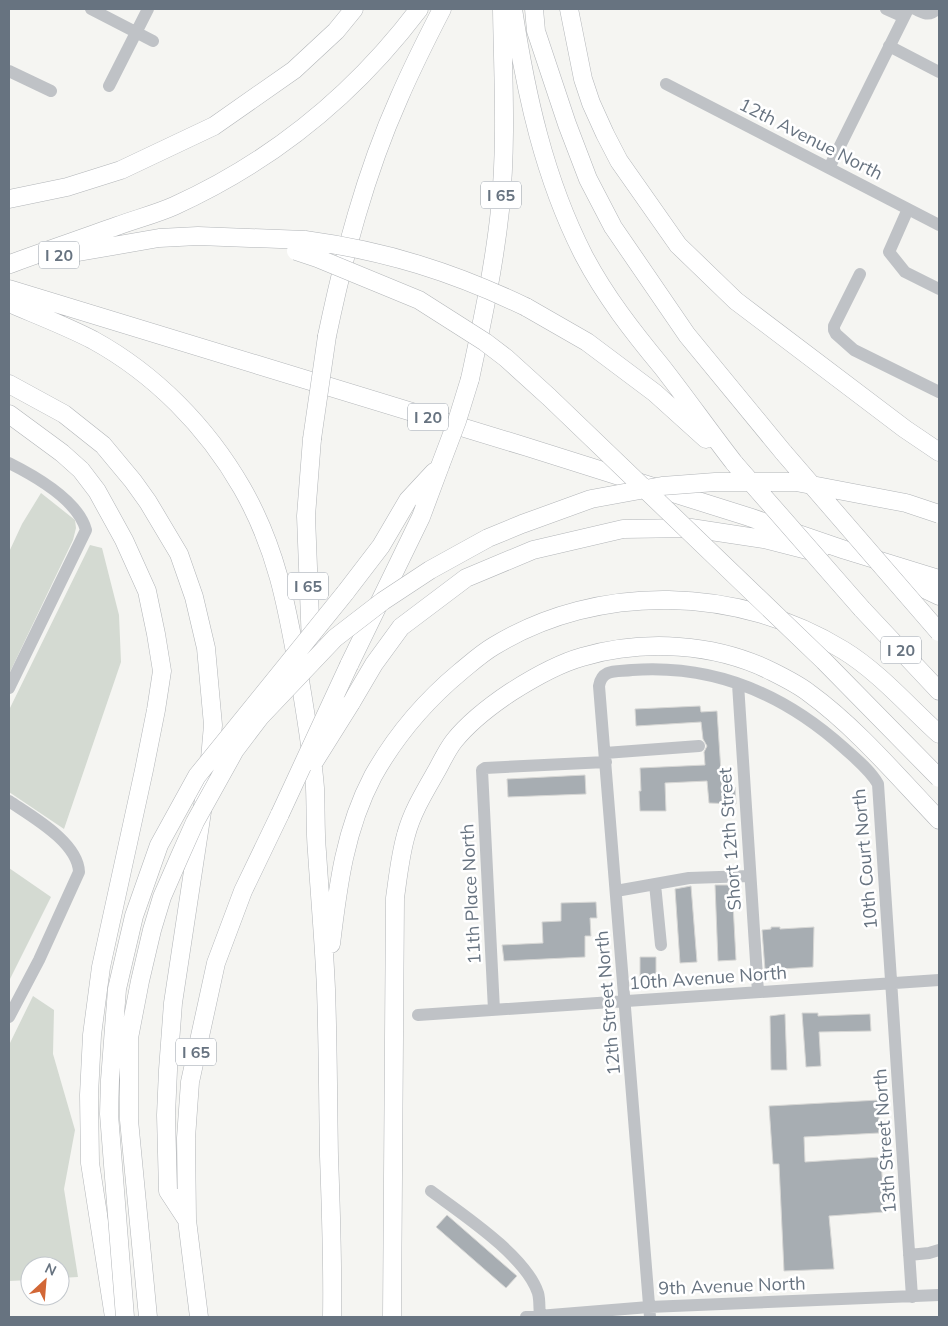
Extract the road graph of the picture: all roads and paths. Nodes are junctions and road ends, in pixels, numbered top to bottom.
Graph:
1 (91, 9) edge
2 (148, 9) edge
3 (354, 9) edge
4 (419, 9) edge
5 (442, 9) edge
6 (502, 9) edge
7 (513, 9) edge
8 (534, 9) edge
9 (569, 9) edge
10 (886, 9) edge
11 (914, 9) edge
12 (937, 9) edge
13 (906, 13) edge
14 (136, 32) junction
15 (153, 41) dead end
16 (889, 46) junction
17 (9, 70) edge
18 (939, 72) edge
19 (666, 84) dead end
20 (110, 86) dead end
21 (51, 91) dead end
22 (829, 168) junction
23 (9, 199) edge
24 (908, 209) junction
25 (939, 225) edge
26 (241, 236) junction
27 (9, 264) edge
28 (860, 274) dead end
29 (9, 289) edge
30 (939, 289) edge
31 (9, 303) edge
32 (9, 384) edge
33 (939, 392) edge
34 (9, 414) edge
35 (905, 429) junction
36 (939, 452) edge
37 (939, 462) edge
38 (9, 464) edge
39 (735, 464) junction
40 (440, 466) junction
41 (939, 514) edge
42 (845, 550) junction
43 (887, 571) junction
44 (939, 578) edge
45 (939, 596) edge
46 (939, 632) edge
47 (738, 684) junction
48 (600, 686) joint
49 (9, 688) edge
50 (939, 691) edge
51 (309, 733) junction
52 (939, 734) edge
53 (698, 746) dead end
54 (605, 758) junction
55 (939, 778) edge
56 (9, 801) edge
57 (280, 814) junction
58 (939, 820) edge
59 (750, 876) junction
60 (655, 884) junction
61 (616, 891) junction
62 (661, 945) dead end
63 (939, 980) edge
64 (892, 983) junction
65 (326, 990) junction
66 (758, 992) junction
67 (626, 1001) junction
68 (494, 1010) junction
69 (418, 1015) dead end
70 (9, 1017) edge
71 (431, 1191) dead end
72 (187, 1220) junction
73 (939, 1250) edge
74 (909, 1255) junction
75 (939, 1295) edge
76 (912, 1297) junction
77 (649, 1312) edge
78 (540, 1316) edge
79 (114, 1317) edge
80 (125, 1317) edge
81 (148, 1317) edge
82 (199, 1317) edge
83 (332, 1317) edge
84 (392, 1317) edge
85 (526, 1317) edge

1 - 14 street
2 - 14 street
3 - 23 highway
4 - 27 highway
5 - 51 highway, I 65, bridge
6 - 40 highway, I 65, bridge
7 - 39 highway
8 - 46 highway, bridge
9 - 35 highway
10 - 13 street
11 - 12 street
13 - 16 street
14 - 15 street
14 - 20 street
16 - 18 street
16 - 22 street
17 - 21 street
19 - 22 street, 12th Avenue North
22 - 24 street, 12th Avenue North
24 - 25 street, 12th Avenue North
24 - 30 street
26 - 27 highway, I 20
26 - 39 highway, I 20, bridge
26 - 55 highway, bridge
28 - 33 street
29 - 42 highway, I 20
31 - 51 highway
32 - 72 highway
34 - 79 highway
35 - 36 highway
35 - 37 highway
38 - 49 street
39 - 50 highway, I 20, bridge
40 - 57 highway, I 65, bridge
40 - 80 highway, bridge
41 - 81 highway, bridge
42 - 43 highway, I 20
42 - 44 highway
43 - 45 highway, I 20
43 - 57 highway, bridge
47 - 48 street, 10th Court North
47 - 59 street, Short 12th Street
47 - 64 street, 10th Court North
48 - 54 street, 12th Street North
51 - 65 highway, I 65
52 - 65 highway
53 - 54 street
54 - 61 street, 12th Street North
54 - 68 street, 11th Place North
56 - 70 street
57 - 72 highway, I 65
58 - 84 highway
59 - 60 street
59 - 66 street, Short 12th Street
60 - 61 street
60 - 62 street
61 - 67 street, 12th Street North
63 - 64 street, 10th Avenue North
64 - 66 street, 10th Avenue North
64 - 74 street, 13th Street North
65 - 83 highway, I 65
66 - 67 street, 10th Avenue North
67 - 68 street, 10th Avenue North
67 - 77 street, 12th Street North
68 - 69 street, 10th Avenue North
71 - 78 street
72 - 82 highway, I 65
73 - 74 street
74 - 76 street, 13th Street North
75 - 76 street, 9th Avenue North
76 - 77 street, 9th Avenue North
77 - 78 street, 9th Avenue North
78 - 85 street, 9th Avenue North

